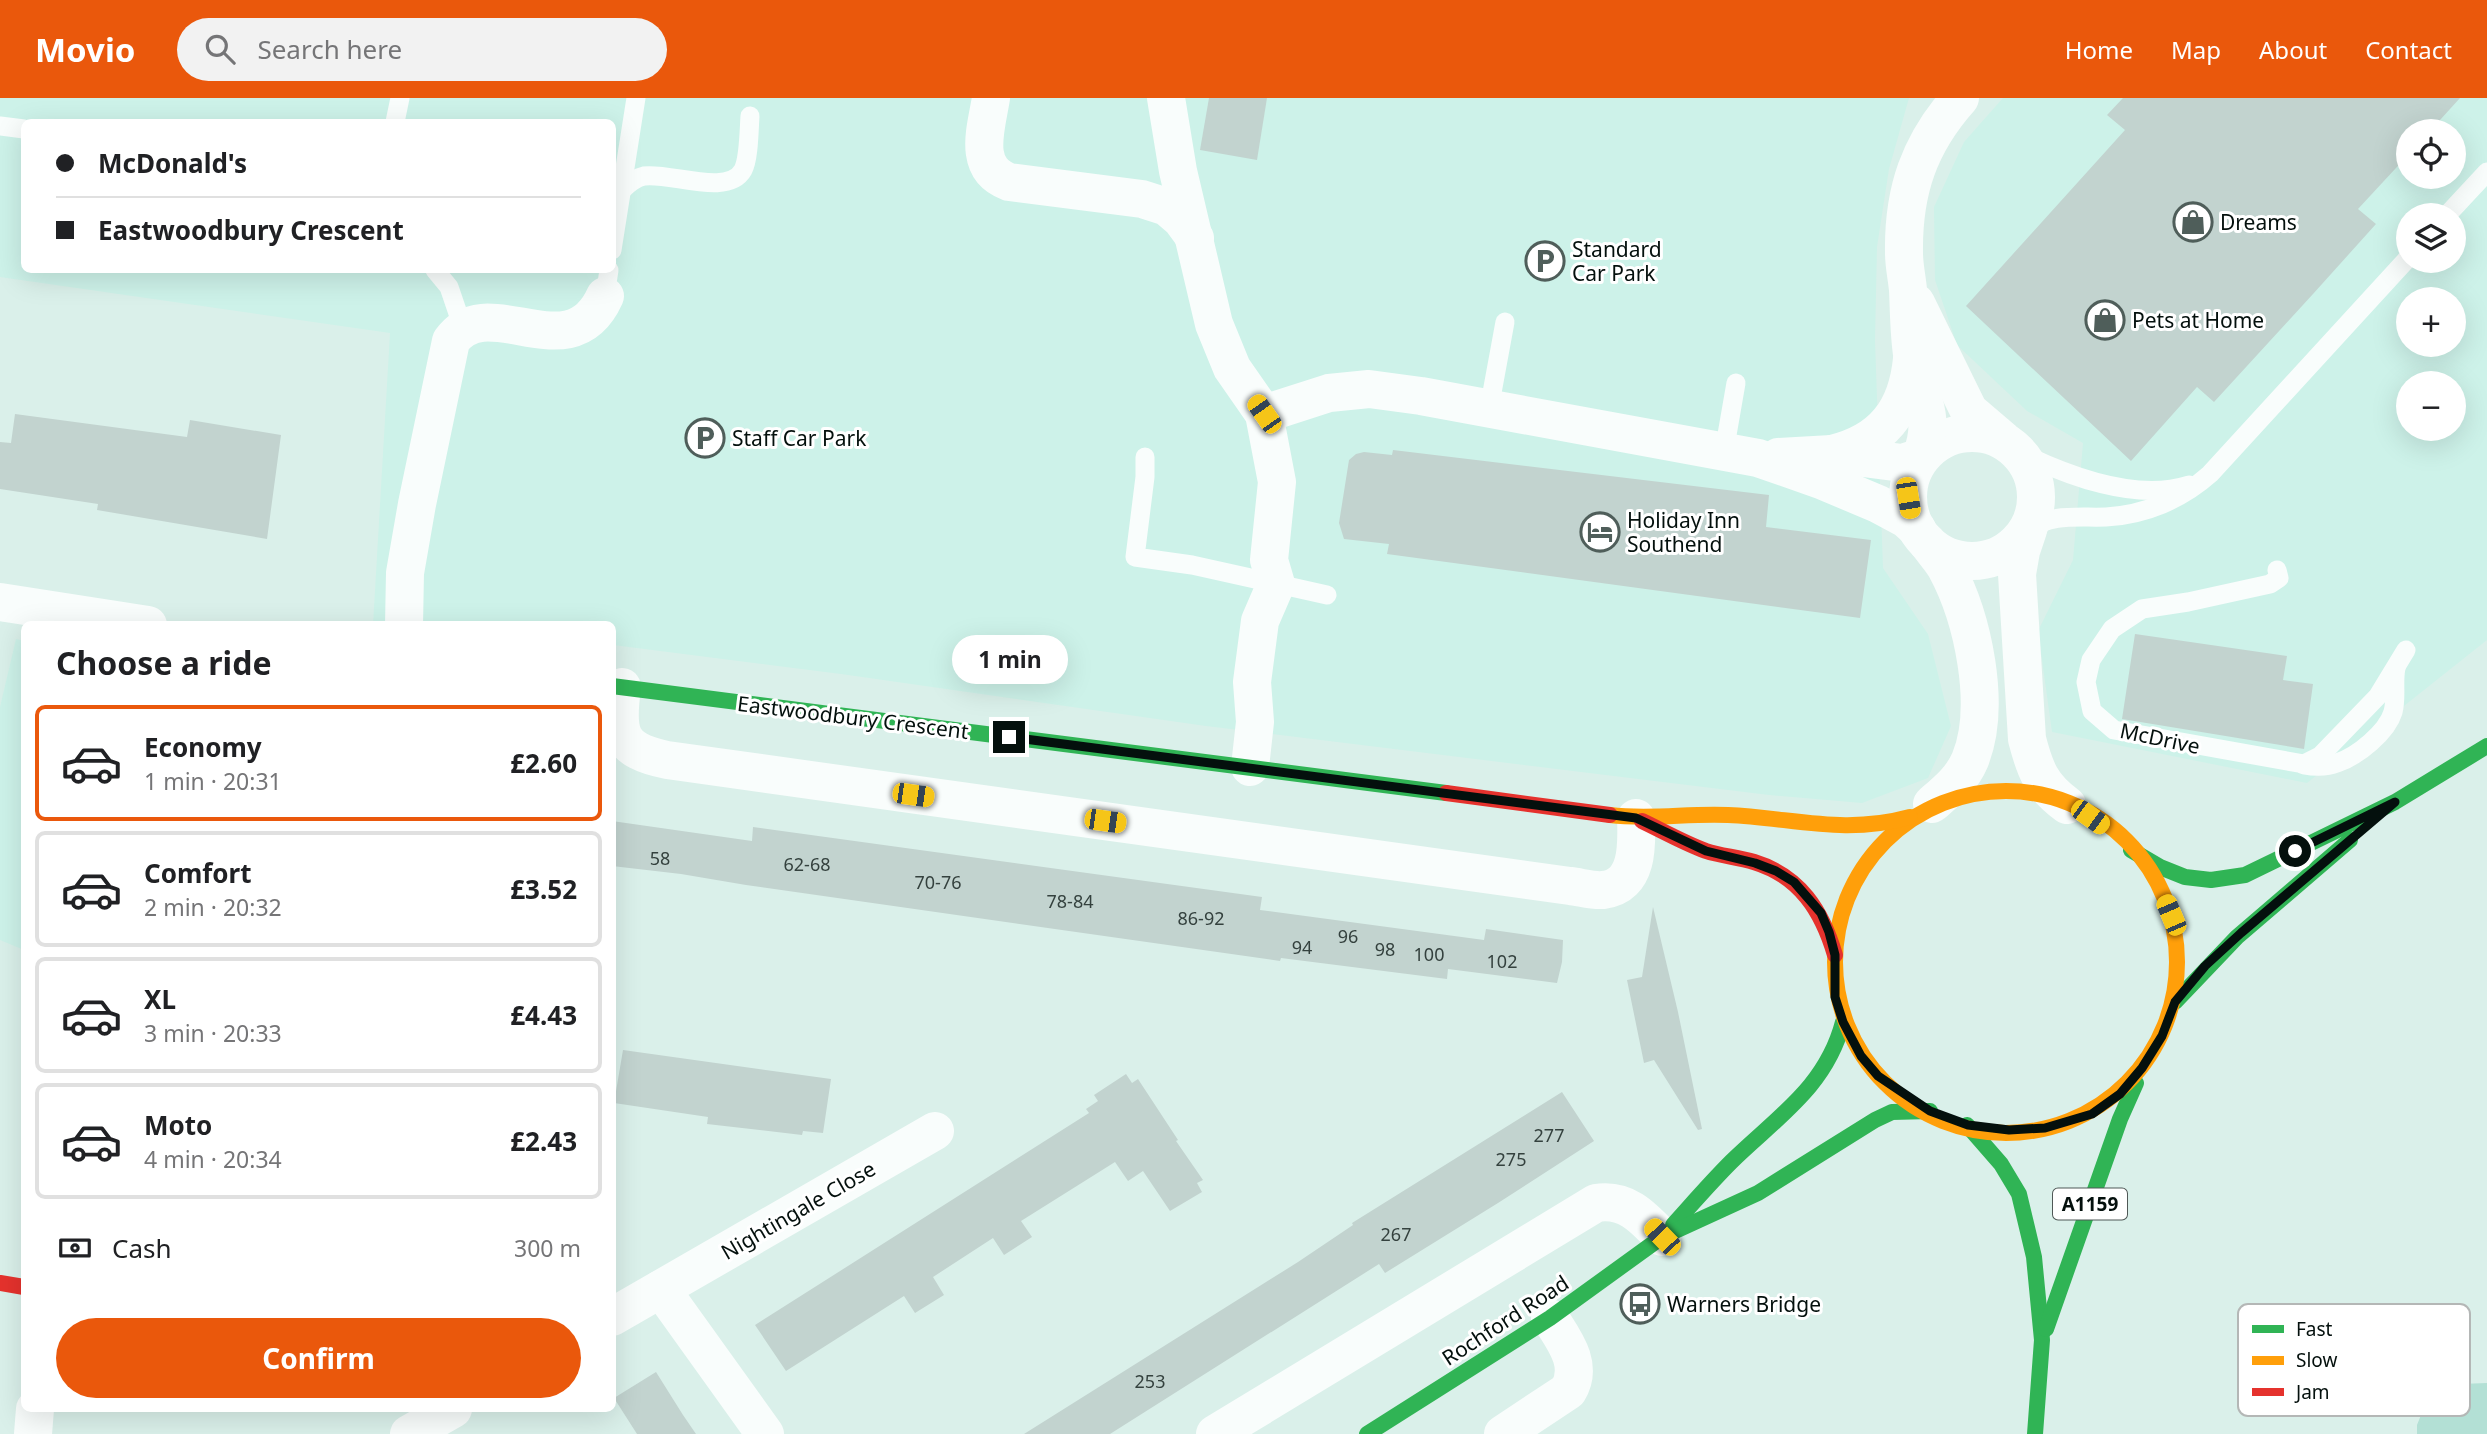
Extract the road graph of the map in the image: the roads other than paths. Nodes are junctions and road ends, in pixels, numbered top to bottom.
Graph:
1 (400, 98) edge
2 (636, 98) edge
3 (991, 98) edge
4 (1166, 98) edge
5 (1960, 98) edge
6 (750, 116) dead end
7 (396, 119) edge
8 (0, 127) edge
9 (21, 129) edge
10 (2487, 172) edge
11 (622, 190) junction
12 (2458, 203) edge
13 (616, 226) edge
14 (1195, 238) junction
15 (2396, 271) edge
16 (437, 273) edge
17 (607, 283) edge
18 (1907, 286) junction
19 (1505, 321) dead end
20 (457, 352) junction
21 (1912, 356) junction
22 (1735, 383) dead end
23 (1489, 409) junction
24 (1268, 431) junction
25 (2011, 446) junction
26 (1832, 454) junction
27 (1741, 455) junction
28 (1145, 457) dead end
29 (1921, 457) junction
30 (2210, 474) junction
31 (2028, 530) junction
32 (1922, 536) junction
33 (2277, 570) dead end
34 (1276, 584) junction
35 (1327, 595) dead end
36 (0, 602) edge
37 (122, 621) edge
38 (404, 621) edge
39 (617, 686) edge
40 (2487, 746) edge
41 (2298, 764) junction
42 (1250, 767) junction
43 (2395, 802) junction
44 (2067, 805) junction
45 (1921, 810) junction
46 (1636, 818) junction
47 (2131, 850) junction
48 (1835, 955) junction
49 (2175, 1002) junction
50 (1843, 1022) junction
51 (2142, 1068) junction
52 (1930, 1111) junction
53 (1968, 1125) junction
54 (935, 1130) dead end
55 (1662, 1237) junction
56 (0, 1283) edge
57 (21, 1286) edge
58 (661, 1289) junction
59 (616, 1315) edge
60 (1550, 1318) junction
61 (2042, 1340) junction
62 (35, 1412) edge
63 (448, 1412) edge
64 (1512, 1432) edge
65 (33, 1434) edge
66 (409, 1434) edge
67 (765, 1434) edge
68 (1215, 1434) edge
69 (1367, 1434) edge
70 (2035, 1434) edge

1 - 7 lane
2 - 11 lane
3 - 14 street
4 - 14 street
5 - 18 street
6 - 11 lane
8 - 9 lane
10 - 12 lane
11 - 13 lane
14 - 24 street
15 - 30 lane
16 - 20 lane
17 - 20 street
18 - 21 street
18 - 25 street
19 - 23 lane
20 - 38 street
21 - 26 street
21 - 29 street
22 - 27 lane
23 - 24 street
23 - 27 street
24 - 34 street
25 - 29 street
25 - 30 lane
25 - 31 street
26 - 27 street
26 - 29 street
27 - 32 street
28 - 34 lane
29 - 32 street
30 - 31 lane
31 - 32 street
31 - 44 street
32 - 45 street
33 - 41 lane, McDrive
34 - 35 lane
34 - 42 street
36 - 37 street
39 - 42 street, Eastwoodbury Crescent
39 - 46 street
40 - 43 street
41 - 41 lane, McDrive
42 - 46 street, Eastwoodbury Crescent
43 - 47 street
43 - 49 street
44 - 45 street, A1159
44 - 47 street, A1159
45 - 46 street, Eastwoodbury Crescent
45 - 48 street, A1159
46 - 48 street, Eastwoodbury Crescent
47 - 49 street, A1159
48 - 50 street, A1159
49 - 51 street, A1159
50 - 52 street, A1159
50 - 55 street, Rochford Road
51 - 53 street, A1159
51 - 61 street, A1159
52 - 53 street, A1159
52 - 55 street, Rochford Road
53 - 61 street, A1159
54 - 58 street, Nightingale Close
55 - 60 street, Rochford Road
55 - 68 street
56 - 57 street
58 - 59 street, Nightingale Close
58 - 67 street
60 - 64 street
60 - 69 street, Rochford Road
61 - 70 street, A1159
62 - 65 street
63 - 66 street

